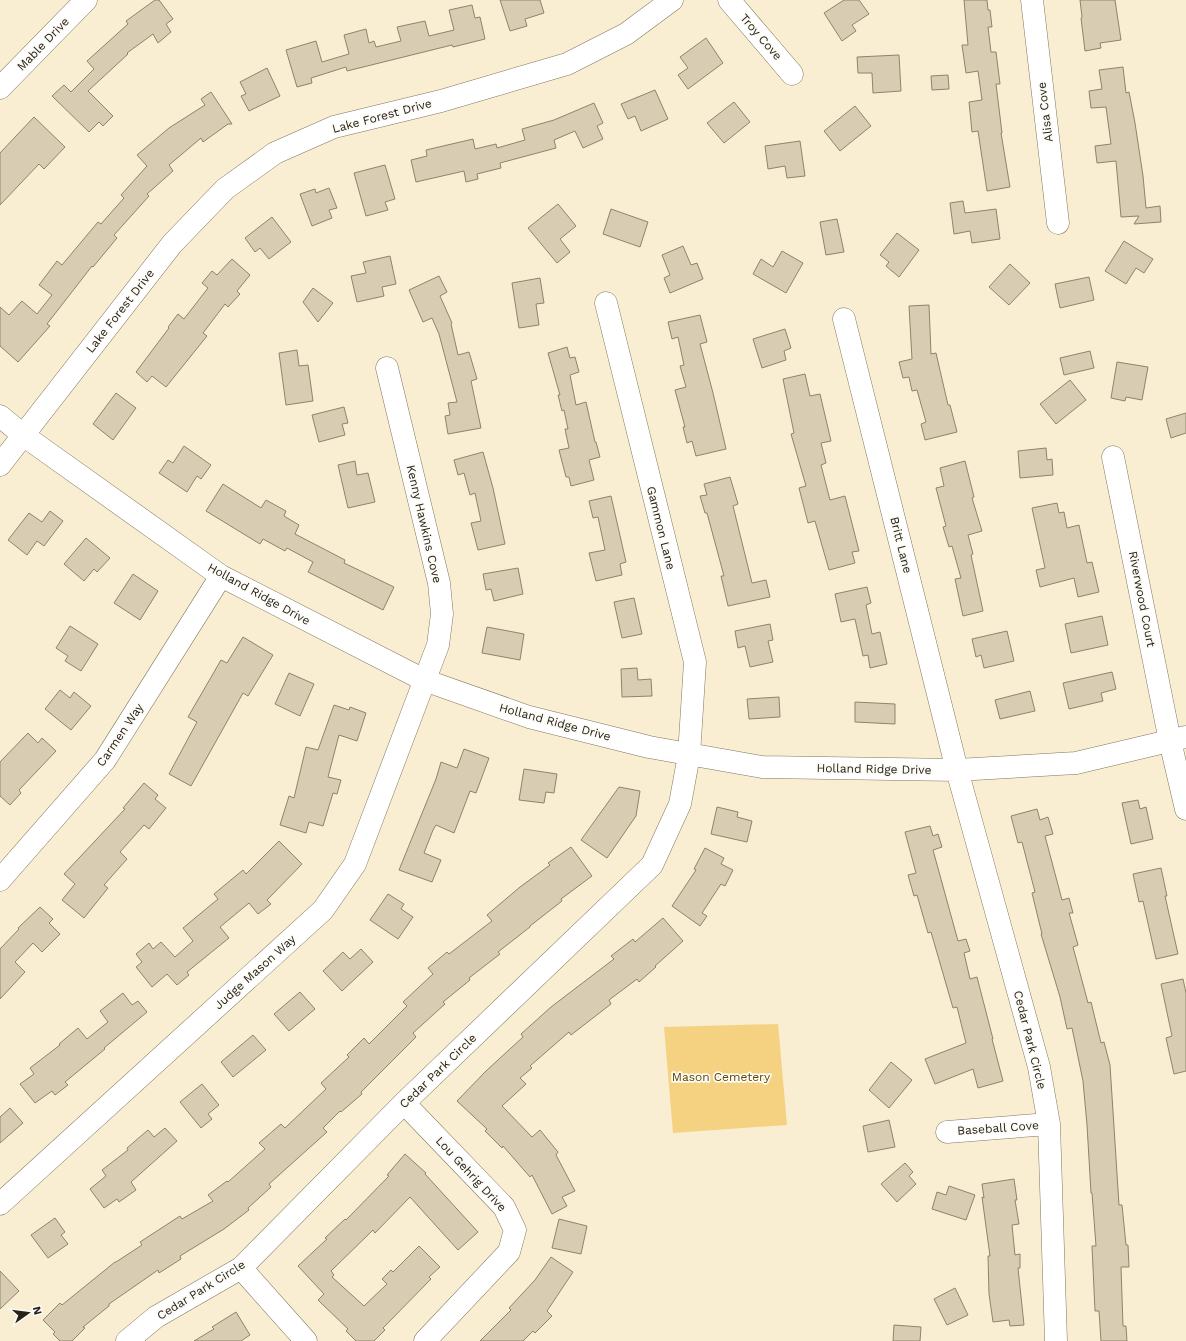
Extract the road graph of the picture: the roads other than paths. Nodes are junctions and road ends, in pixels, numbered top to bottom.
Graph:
1 (86, 0) edge
2 (672, 0) edge
3 (729, 0) edge
4 (1032, 0) edge
5 (792, 74) dead end
6 (0, 88) edge
7 (1058, 223) dead end
8 (606, 304) dead end
9 (844, 319) dead end
10 (387, 368) dead end
11 (0, 416) edge
12 (23, 435) junction
13 (1113, 456) dead end
14 (0, 465) edge
15 (221, 576) junction
16 (424, 680) junction
17 (1178, 739) edge
18 (689, 754) junction
19 (957, 770) junction
20 (1186, 809) edge
21 (0, 880) edge
22 (404, 1103) junction
23 (1049, 1124) junction
24 (947, 1132) dead end
25 (0, 1204) edge
26 (241, 1268) junction
27 (127, 1341) edge
28 (306, 1341) edge
29 (425, 1341) edge
30 (1056, 1341) edge

1 - 6 street, Mable Drive
2 - 12 street, Lake Forest Drive
3 - 5 street, Troy Cove
4 - 7 street, Alisa Cove
8 - 18 street, Gammon Lane
9 - 19 street, Britt Lane
10 - 16 street, Kenny Hawkins Cove
11 - 12 street, Holland Ridge Drive
12 - 14 street, Lake Forest Drive
12 - 15 street, Holland Ridge Drive
13 - 17 street, Riverwood Court
15 - 16 street, Holland Ridge Drive
15 - 21 street, Carmen Way
16 - 18 street, Holland Ridge Drive
16 - 25 street, Judge Mason Way
17 - 19 street, Holland Ridge Drive
17 - 20 street, Riverwood Court
18 - 19 street, Holland Ridge Drive
18 - 22 street, Cedar Park Circle
19 - 23 street, Cedar Park Circle
22 - 26 street, Cedar Park Circle
22 - 29 street, Lou Gehrig Drive
23 - 24 street, Baseball Cove
23 - 30 street, Cedar Park Circle
26 - 27 street, Cedar Park Circle
26 - 28 street

